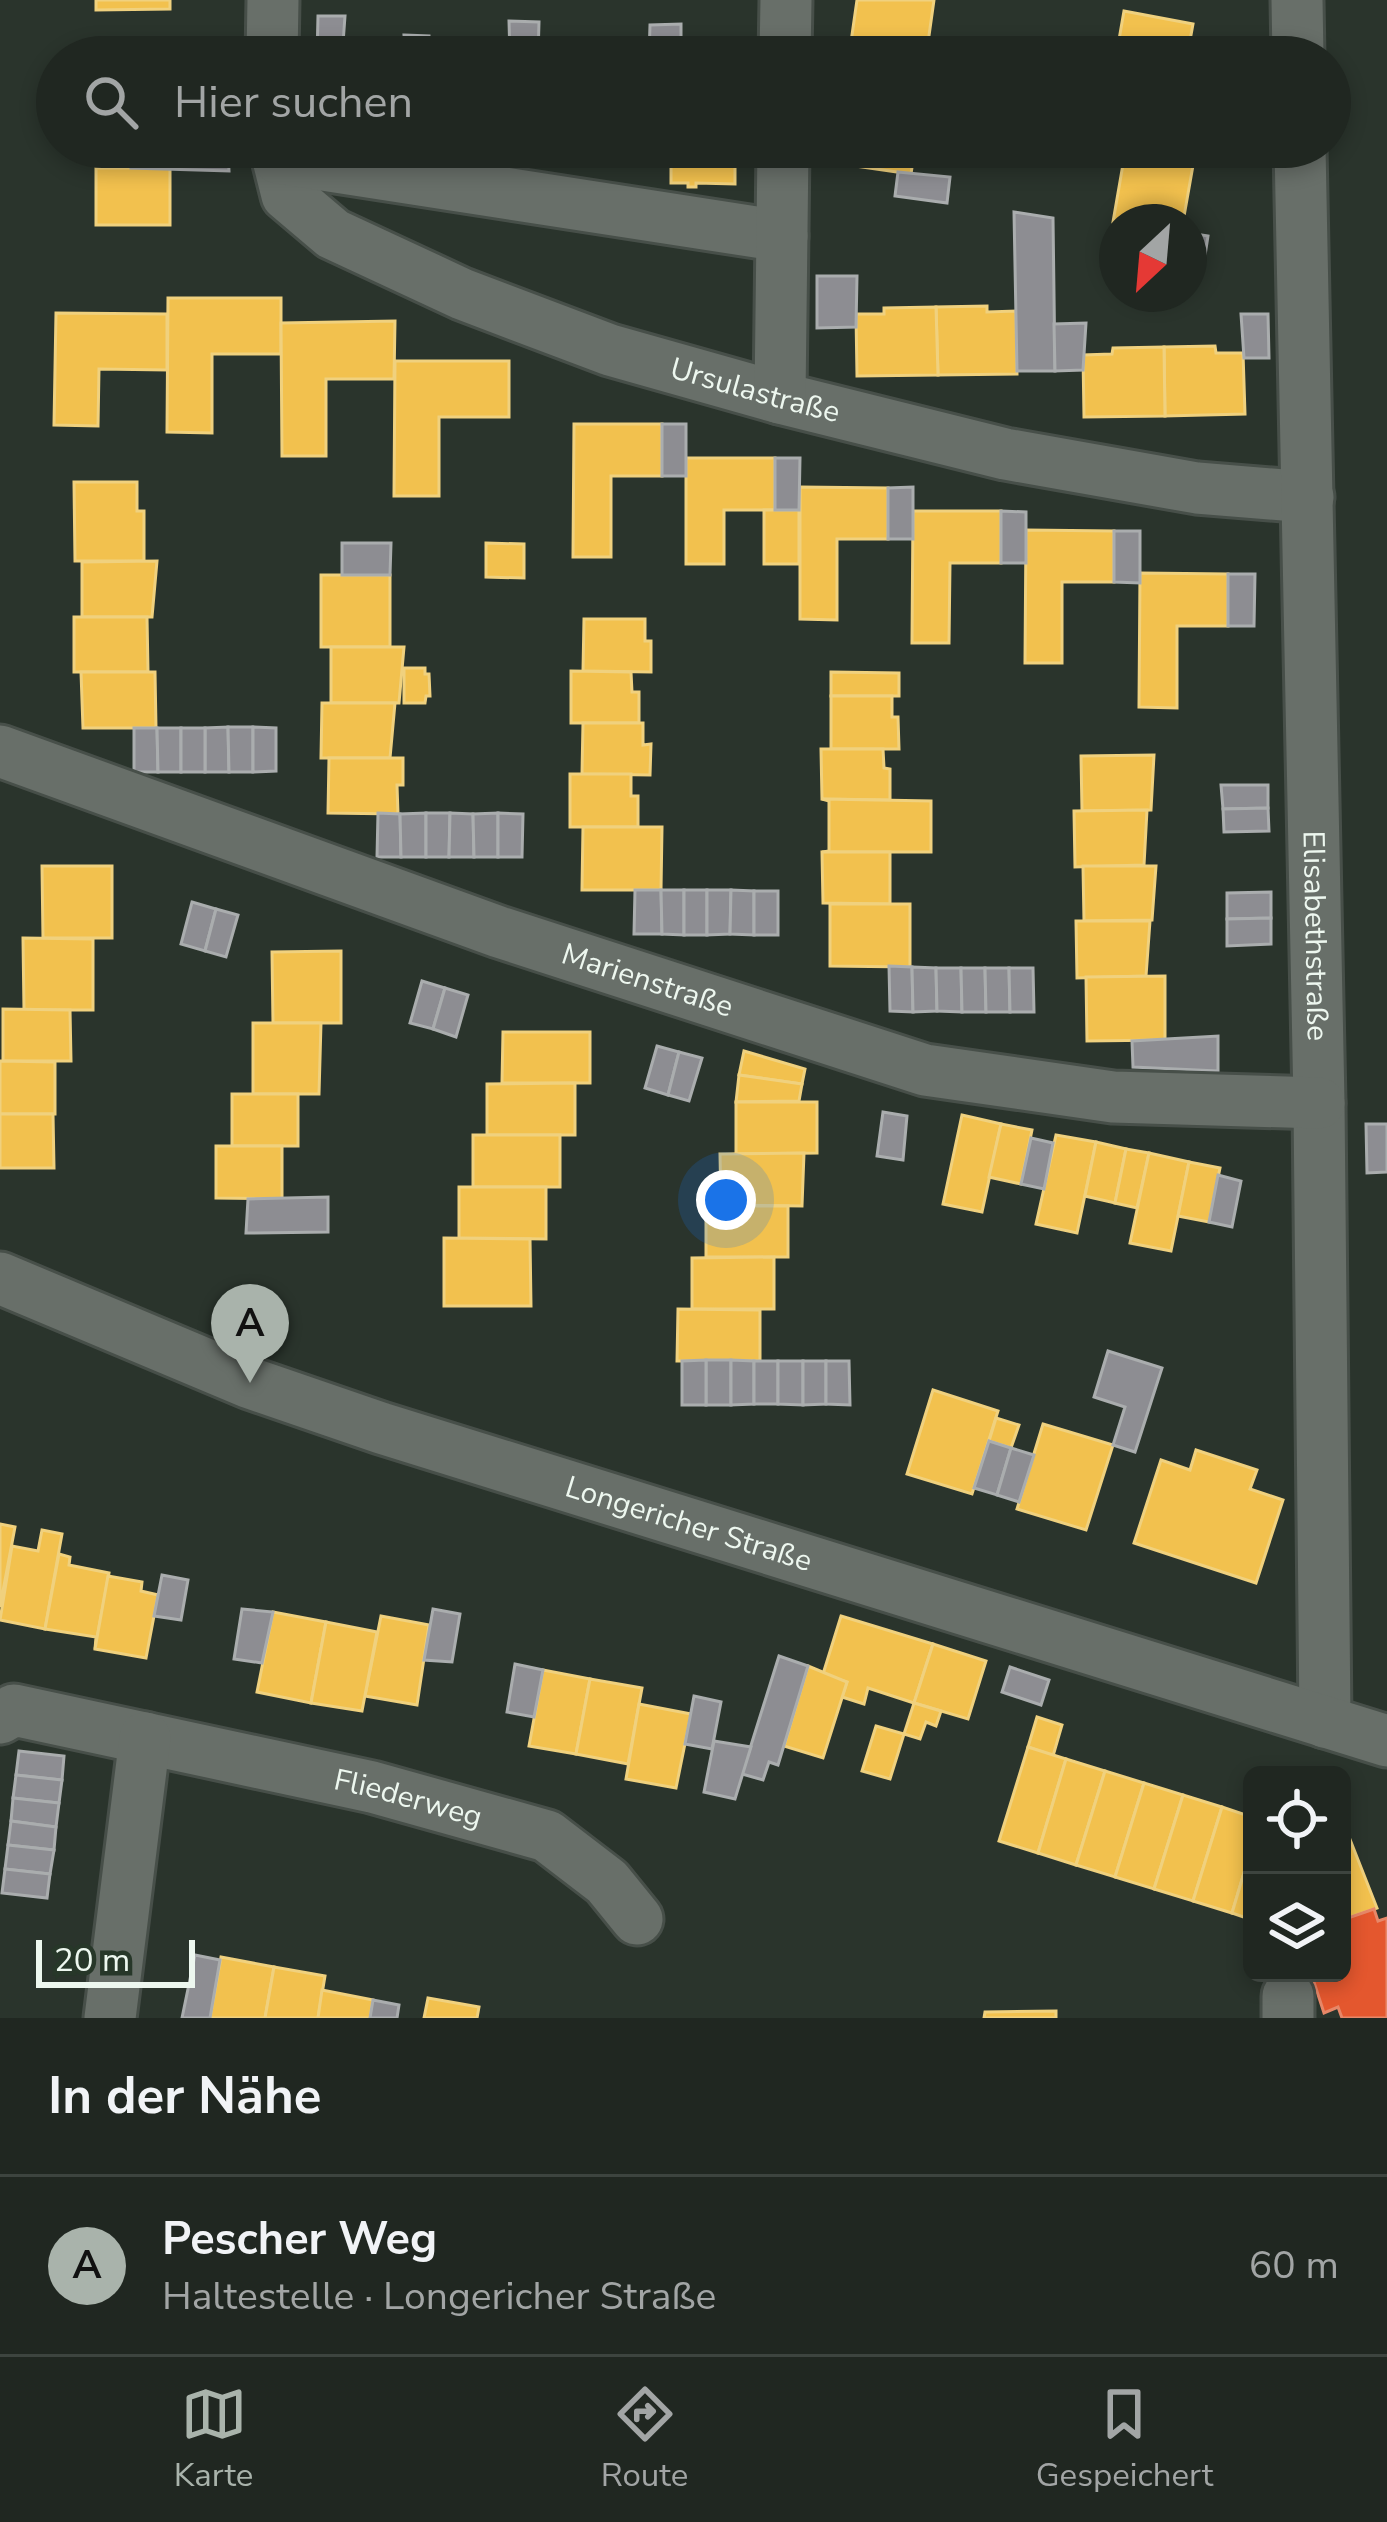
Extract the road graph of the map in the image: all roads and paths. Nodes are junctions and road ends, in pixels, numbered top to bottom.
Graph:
1 (273, 0) edge
2 (785, 0) edge
3 (1297, 0) edge
4 (272, 36) edge
5 (784, 36) edge
6 (1298, 36) edge
7 (280, 168) edge
8 (367, 168) edge
9 (783, 168) edge
10 (1300, 168) edge
11 (782, 236) junction
12 (780, 398) junction
13 (1308, 497) junction
14 (0, 751) edge
15 (1319, 1103) junction
16 (0, 1278) edge
17 (0, 1718) edge
18 (1324, 1722) junction
19 (145, 1738) junction
20 (1387, 1741) edge
21 (638, 1919) dead end
22 (110, 2018) edge

1 - 4 street
2 - 5 street
3 - 6 street
7 - 12 street, Ursulastraße
8 - 11 street
9 - 11 street
10 - 13 street, Elisabethstraße
11 - 12 street
12 - 13 street, Ursulastraße
13 - 15 street, Elisabethstraße
14 - 15 street, Marienstraße
15 - 18 street, Elisabethstraße
16 - 18 street, Longericher Straße
17 - 19 street, Fliederweg
18 - 20 street, Longericher Straße
19 - 21 street, Fliederweg
19 - 22 street

